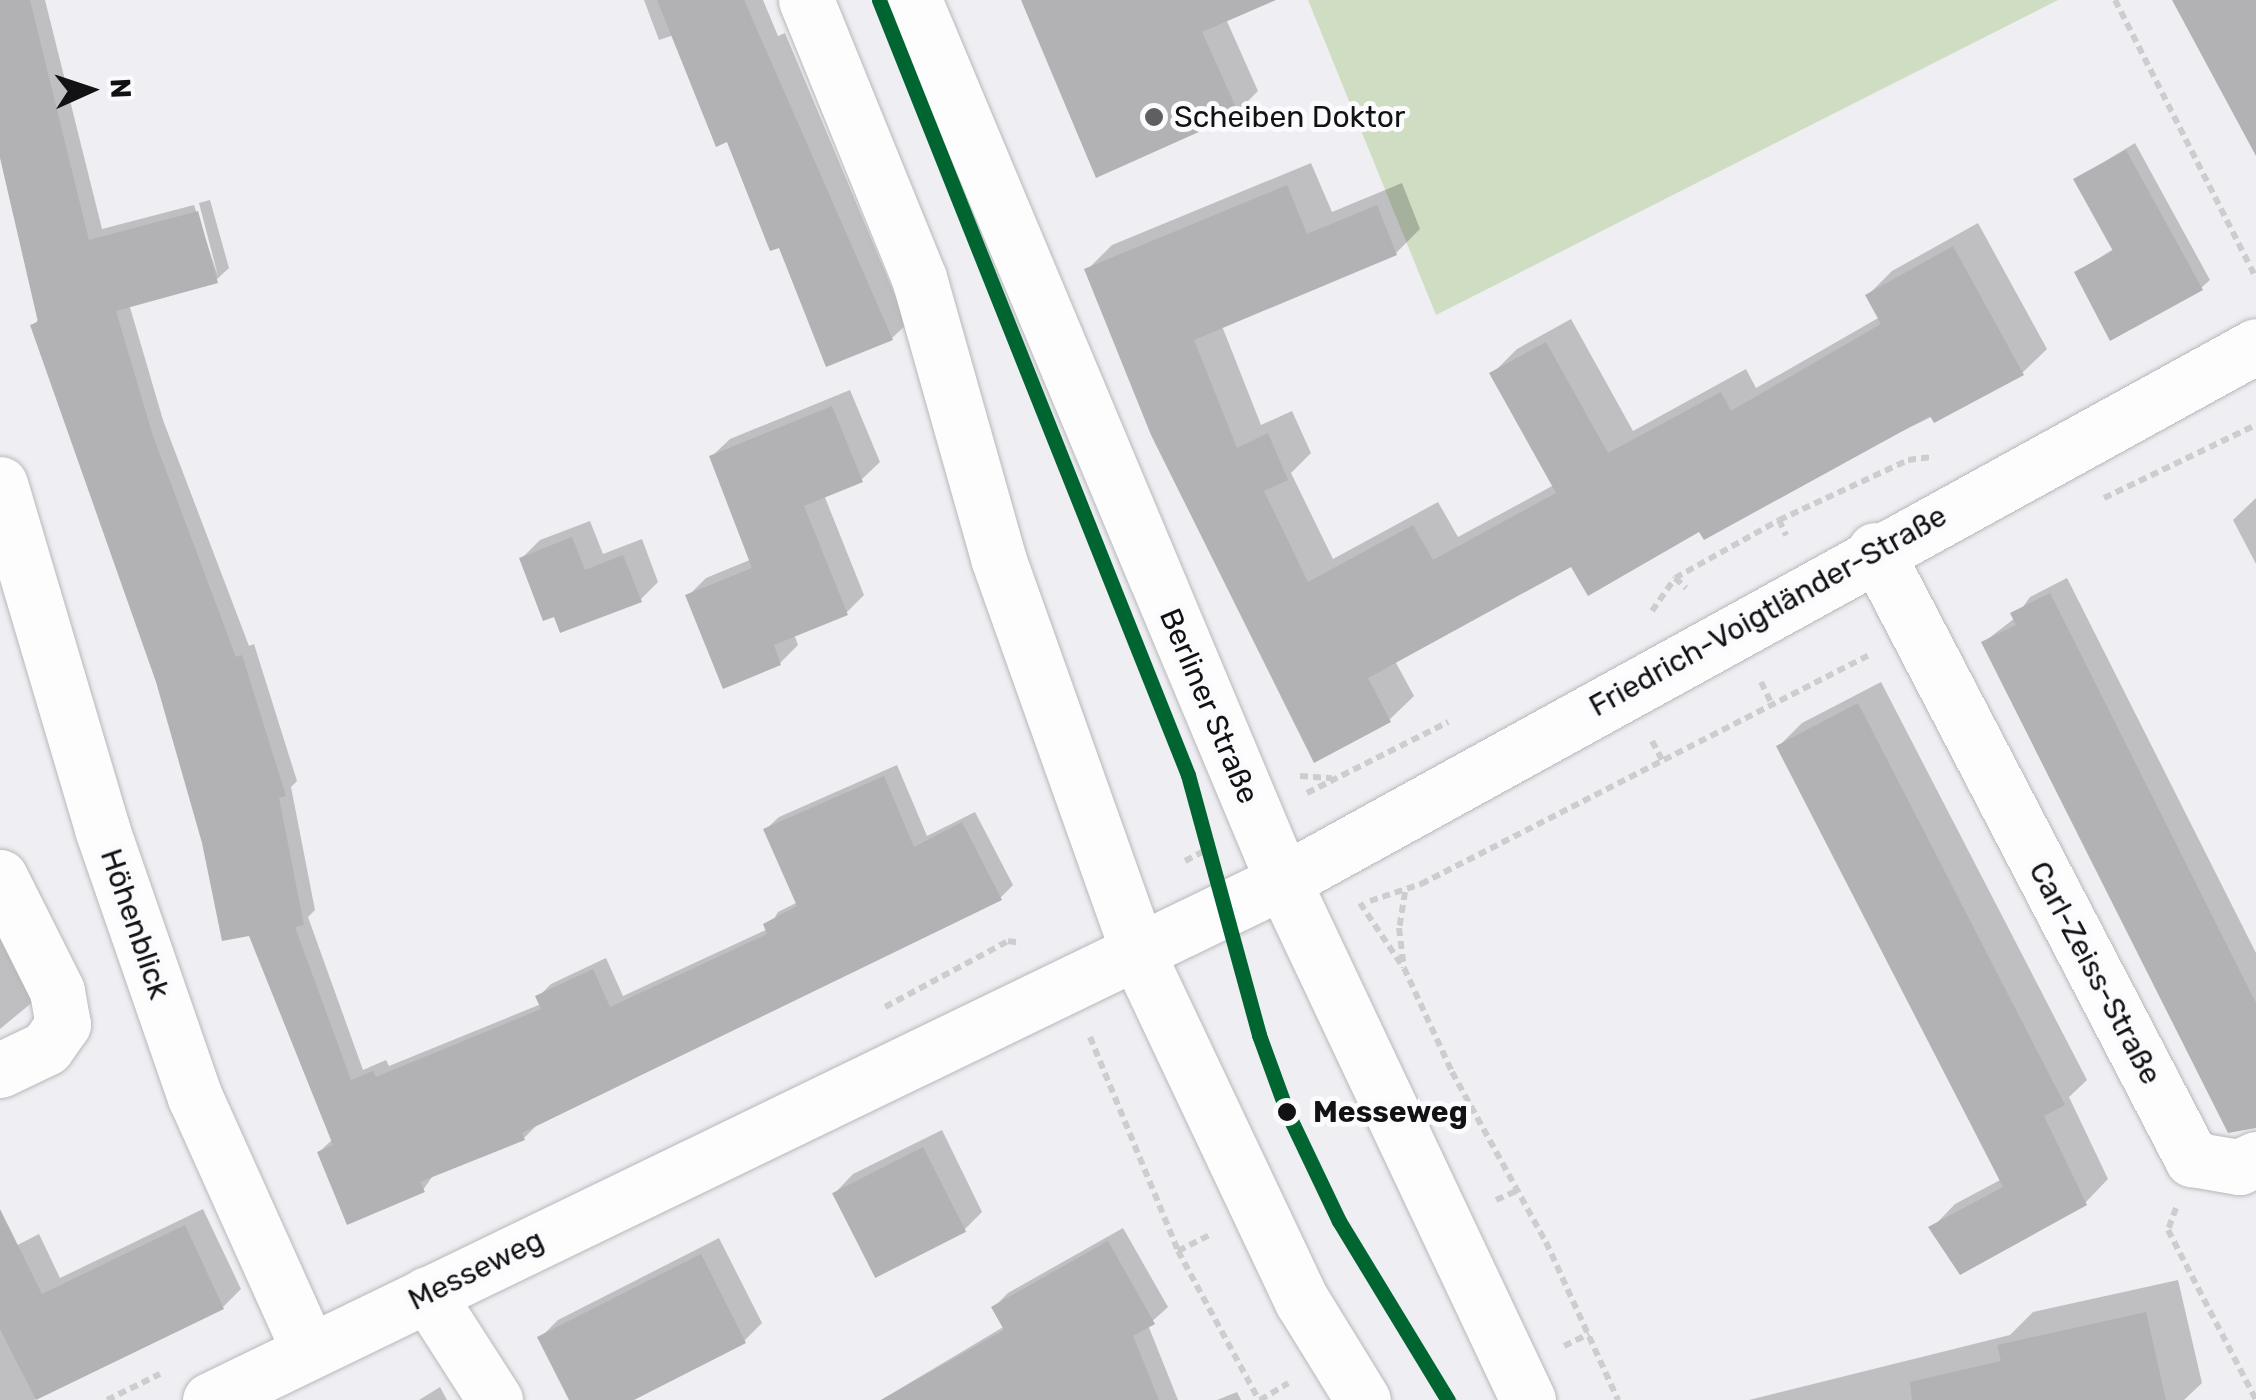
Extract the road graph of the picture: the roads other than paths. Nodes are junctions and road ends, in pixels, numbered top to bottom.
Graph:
1 (806, 0) edge
2 (914, 0) edge
3 (2256, 346) edge
4 (0, 484) edge
5 (1876, 550) junction
6 (0, 877) edge
7 (1283, 881) junction
8 (1137, 949) junction
9 (0, 1070) edge
10 (2256, 1159) edge
11 (427, 1294) junction
12 (308, 1350) junction
13 (210, 1400) edge
14 (495, 1400) edge
15 (1362, 1400) edge
16 (1528, 1400) edge

1 - 8 main road
2 - 7 main road, Berliner Straße
3 - 5 main road, Friedrich-Voigtländer-Straße
4 - 12 main road, Höhenblick
5 - 7 main road, Friedrich-Voigtländer-Straße
5 - 10 main road, Carl-Zeiss-Straße
6 - 9 main road
7 - 8 main road, Messeweg
7 - 16 main road, Berliner Straße
8 - 11 main road, Messeweg
8 - 15 main road
11 - 12 main road, Messeweg
11 - 14 main road
12 - 13 main road, Messeweg

